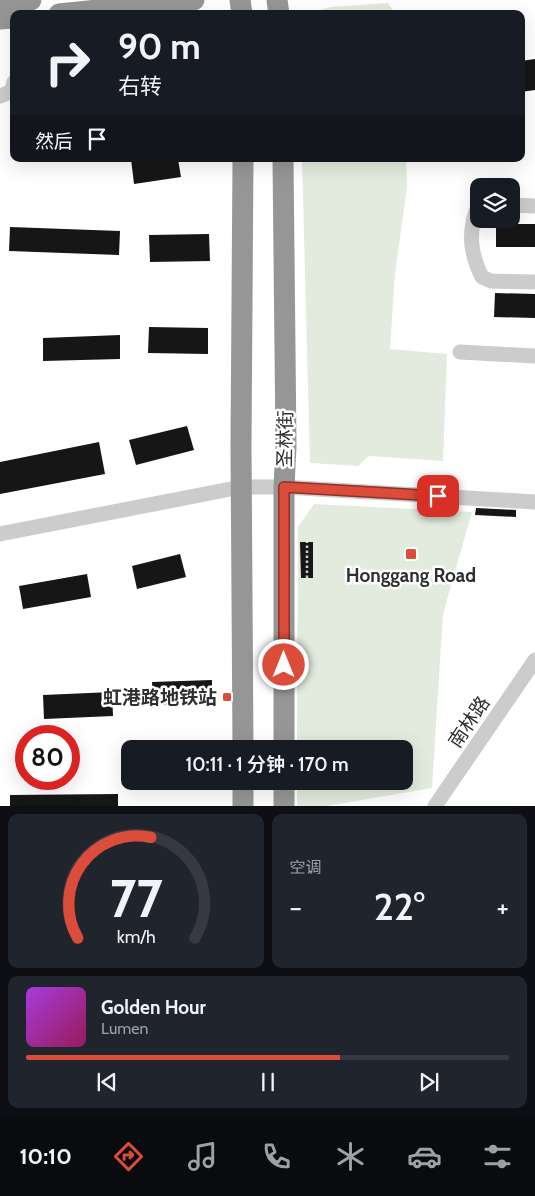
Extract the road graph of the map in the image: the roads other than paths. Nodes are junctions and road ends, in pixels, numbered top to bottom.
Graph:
1 (31, 0) edge
2 (194, 0) edge
3 (0, 3) edge
4 (98, 10) edge
5 (243, 162) edge
6 (283, 162) edge
7 (520, 205) edge
8 (535, 206) edge
9 (471, 228) edge
10 (535, 282) edge
11 (460, 352) dead end
12 (535, 356) edge
13 (241, 487) junction
14 (284, 487) junction
15 (535, 502) edge
16 (0, 534) edge
17 (535, 660) edge
18 (243, 740) edge
19 (284, 740) edge
20 (243, 790) edge
21 (284, 790) edge
22 (243, 806) edge
23 (284, 806) edge
24 (435, 806) edge

1 - 3 highway
2 - 4 highway
5 - 13 highway
6 - 14 highway, 圣林街
7 - 8 street
9 - 10 street
11 - 12 street
13 - 14 street
13 - 16 street
13 - 18 highway
14 - 15 street
14 - 19 highway, 圣林街
17 - 24 street, 南林路
20 - 22 highway
21 - 23 highway

